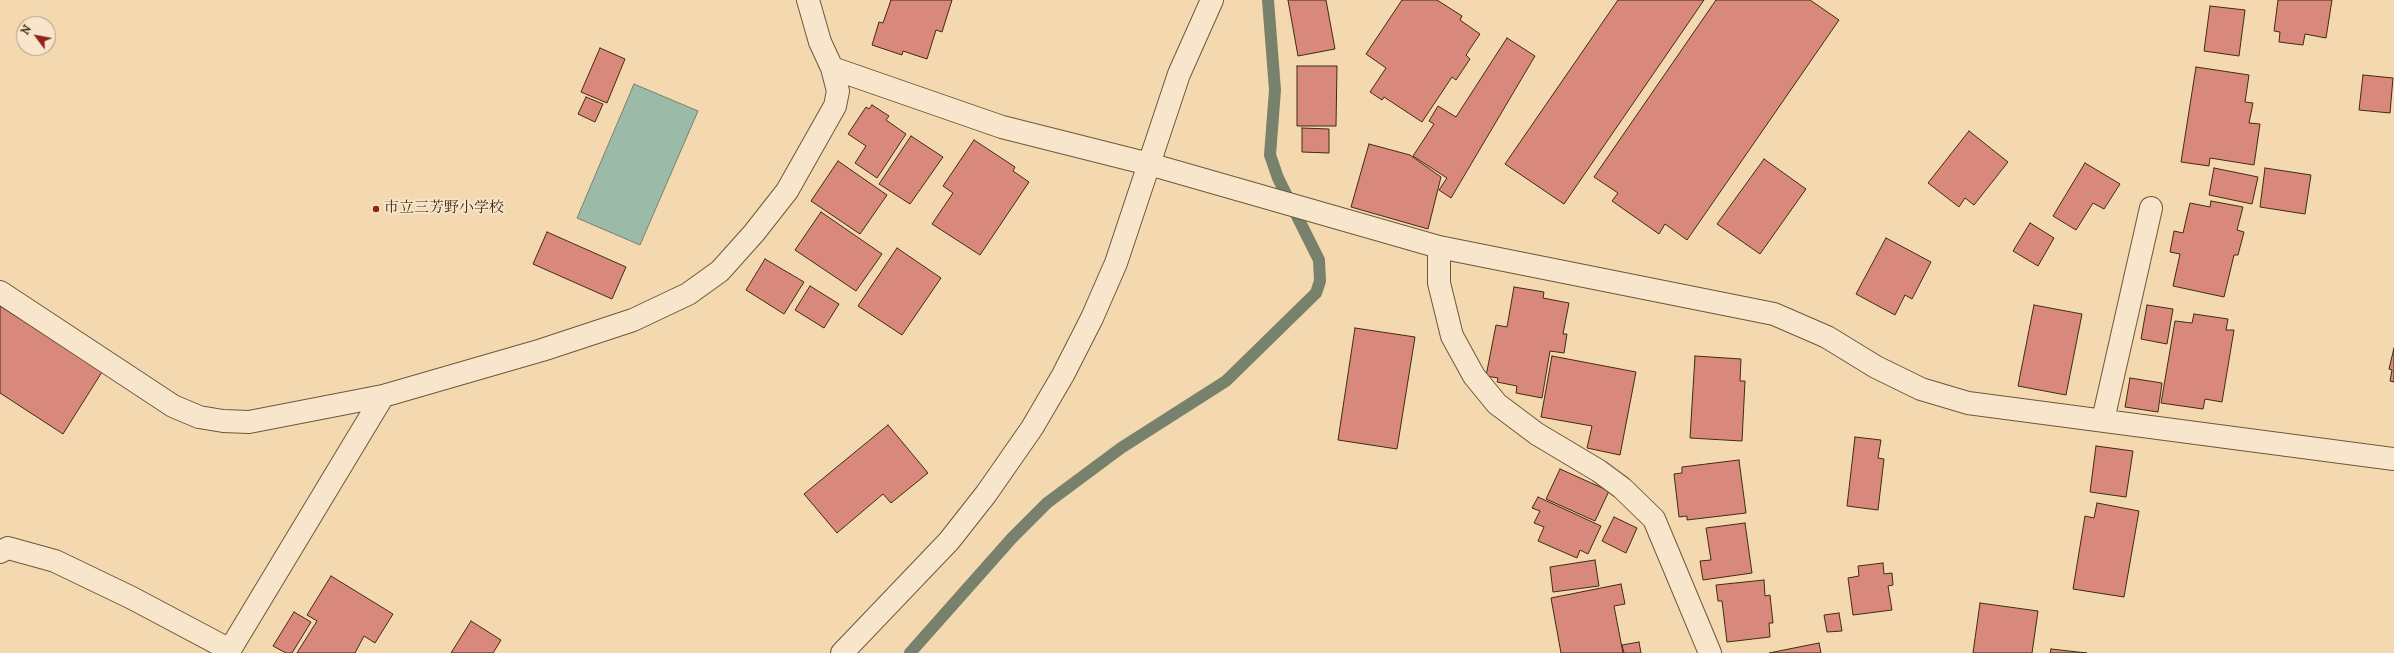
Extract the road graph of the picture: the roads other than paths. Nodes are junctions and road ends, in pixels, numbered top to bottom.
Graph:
1 (808, 0) edge
2 (1212, 0) edge
3 (832, 68) junction
4 (1149, 164) junction
5 (2151, 208) dead end
6 (1439, 247) junction
7 (0, 292) edge
8 (383, 396) junction
9 (2103, 420) junction
10 (2394, 459) edge
11 (0, 552) edge
12 (229, 652) edge
13 (842, 653) edge
14 (1710, 653) edge

1 - 3 street
2 - 4 street
3 - 4 street
3 - 8 street
4 - 6 street
4 - 13 street
5 - 9 street
6 - 9 street
6 - 14 street
7 - 8 street
8 - 12 street
9 - 10 street
11 - 12 street

